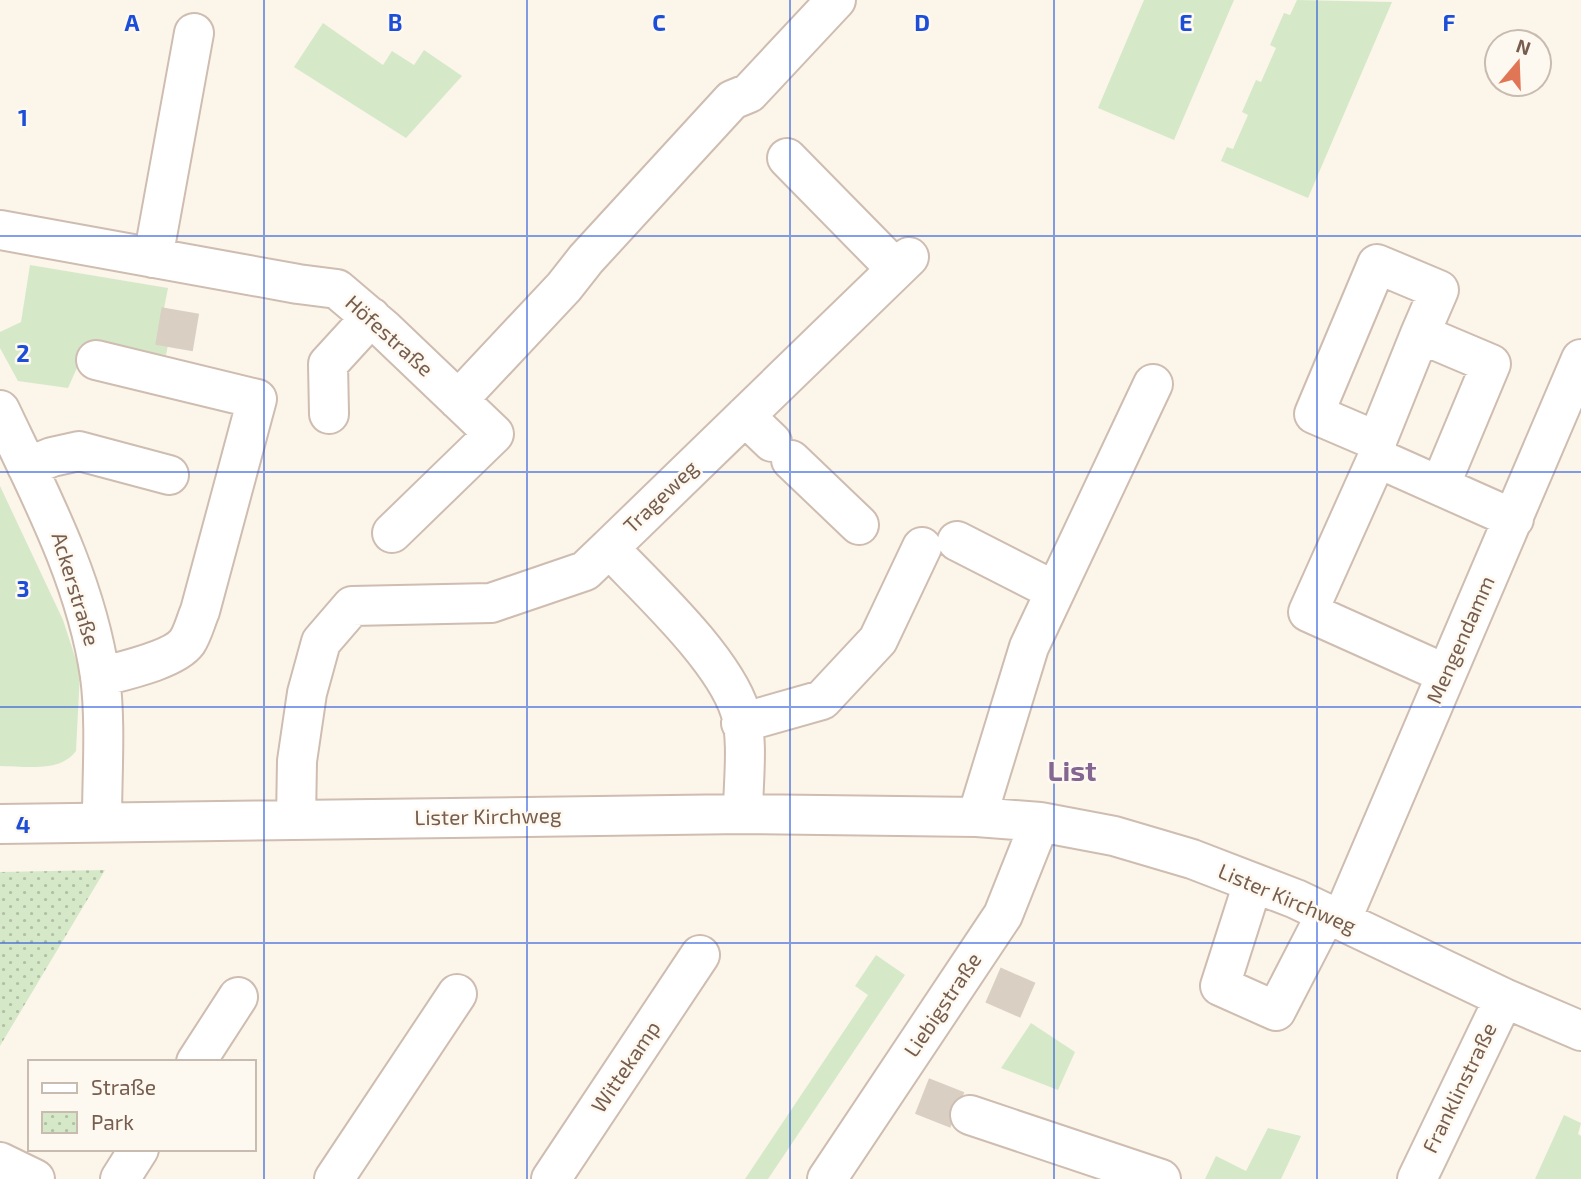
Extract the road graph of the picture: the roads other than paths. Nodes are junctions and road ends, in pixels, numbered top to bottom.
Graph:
1 (836, 0) edge
2 (194, 33) dead end
3 (787, 158) dead end
4 (0, 230) edge
5 (175, 272) junction
6 (371, 317) junction
7 (1420, 334) junction
8 (1581, 359) edge
9 (96, 360) dead end
10 (1153, 384) dead end
11 (458, 400) junction
12 (329, 414) dead end
13 (745, 416) junction
14 (11, 441) edge
15 (1377, 449) junction
16 (169, 475) dead end
17 (1440, 486) junction
18 (1514, 519) junction
19 (859, 525) dead end
20 (392, 533) dead end
21 (609, 548) junction
22 (1055, 591) junction
23 (1446, 674) junction
24 (100, 677) junction
25 (741, 723) junction
26 (743, 814) junction
27 (977, 817) junction
28 (296, 820) junction
29 (102, 821) junction
30 (1040, 822) junction
31 (0, 824) edge
32 (1253, 883) junction
33 (1334, 917) junction
34 (700, 955) dead end
35 (457, 994) dead end
36 (239, 997) dead end
37 (1504, 998) junction
38 (1581, 1031) edge
39 (197, 1060) edge
40 (970, 1115) tunnel mouth
41 (138, 1151) edge
42 (0, 1162) edge
43 (35, 1179) edge
44 (120, 1179) edge
45 (334, 1179) edge
46 (551, 1179) edge
47 (827, 1179) edge
48 (1161, 1179) edge
49 (1417, 1179) edge

1 - 11 street
2 - 5 street
3 - 13 street, Trageweg
4 - 5 street, Höfestraße
5 - 6 street, Höfestraße
6 - 11 street, Höfestraße
6 - 12 street
7 - 15 street
7 - 15 street
7 - 17 street
8 - 18 street, Mengendamm
9 - 24 street
10 - 22 street
11 - 20 street, Höfestraße
13 - 19 street
13 - 21 street, Trageweg
14 - 16 street
14 - 24 street, Ackerstraße
15 - 17 street
15 - 23 street
17 - 18 street
18 - 23 street, Mengendamm
21 - 25 street, Trageweg
21 - 28 street
22 - 25 street
22 - 27 street
23 - 33 street, Mengendamm
24 - 29 street, Ackerstraße
25 - 26 street, Trageweg
26 - 27 street, Lister Kirchweg
26 - 28 street, Lister Kirchweg
27 - 30 street, Lister Kirchweg
28 - 29 street, Lister Kirchweg
29 - 31 street, Lister Kirchweg
30 - 32 street, Lister Kirchweg
30 - 47 street, Liebigstraße
32 - 33 street, Lister Kirchweg
32 - 33 street, Mengendamm
33 - 37 street, Lister Kirchweg
34 - 46 street, Wittekamp
35 - 45 street
36 - 39 street
37 - 38 street, Lister Kirchweg
37 - 49 street, Franklinstraße
40 - 48 street
41 - 44 street
42 - 43 street

